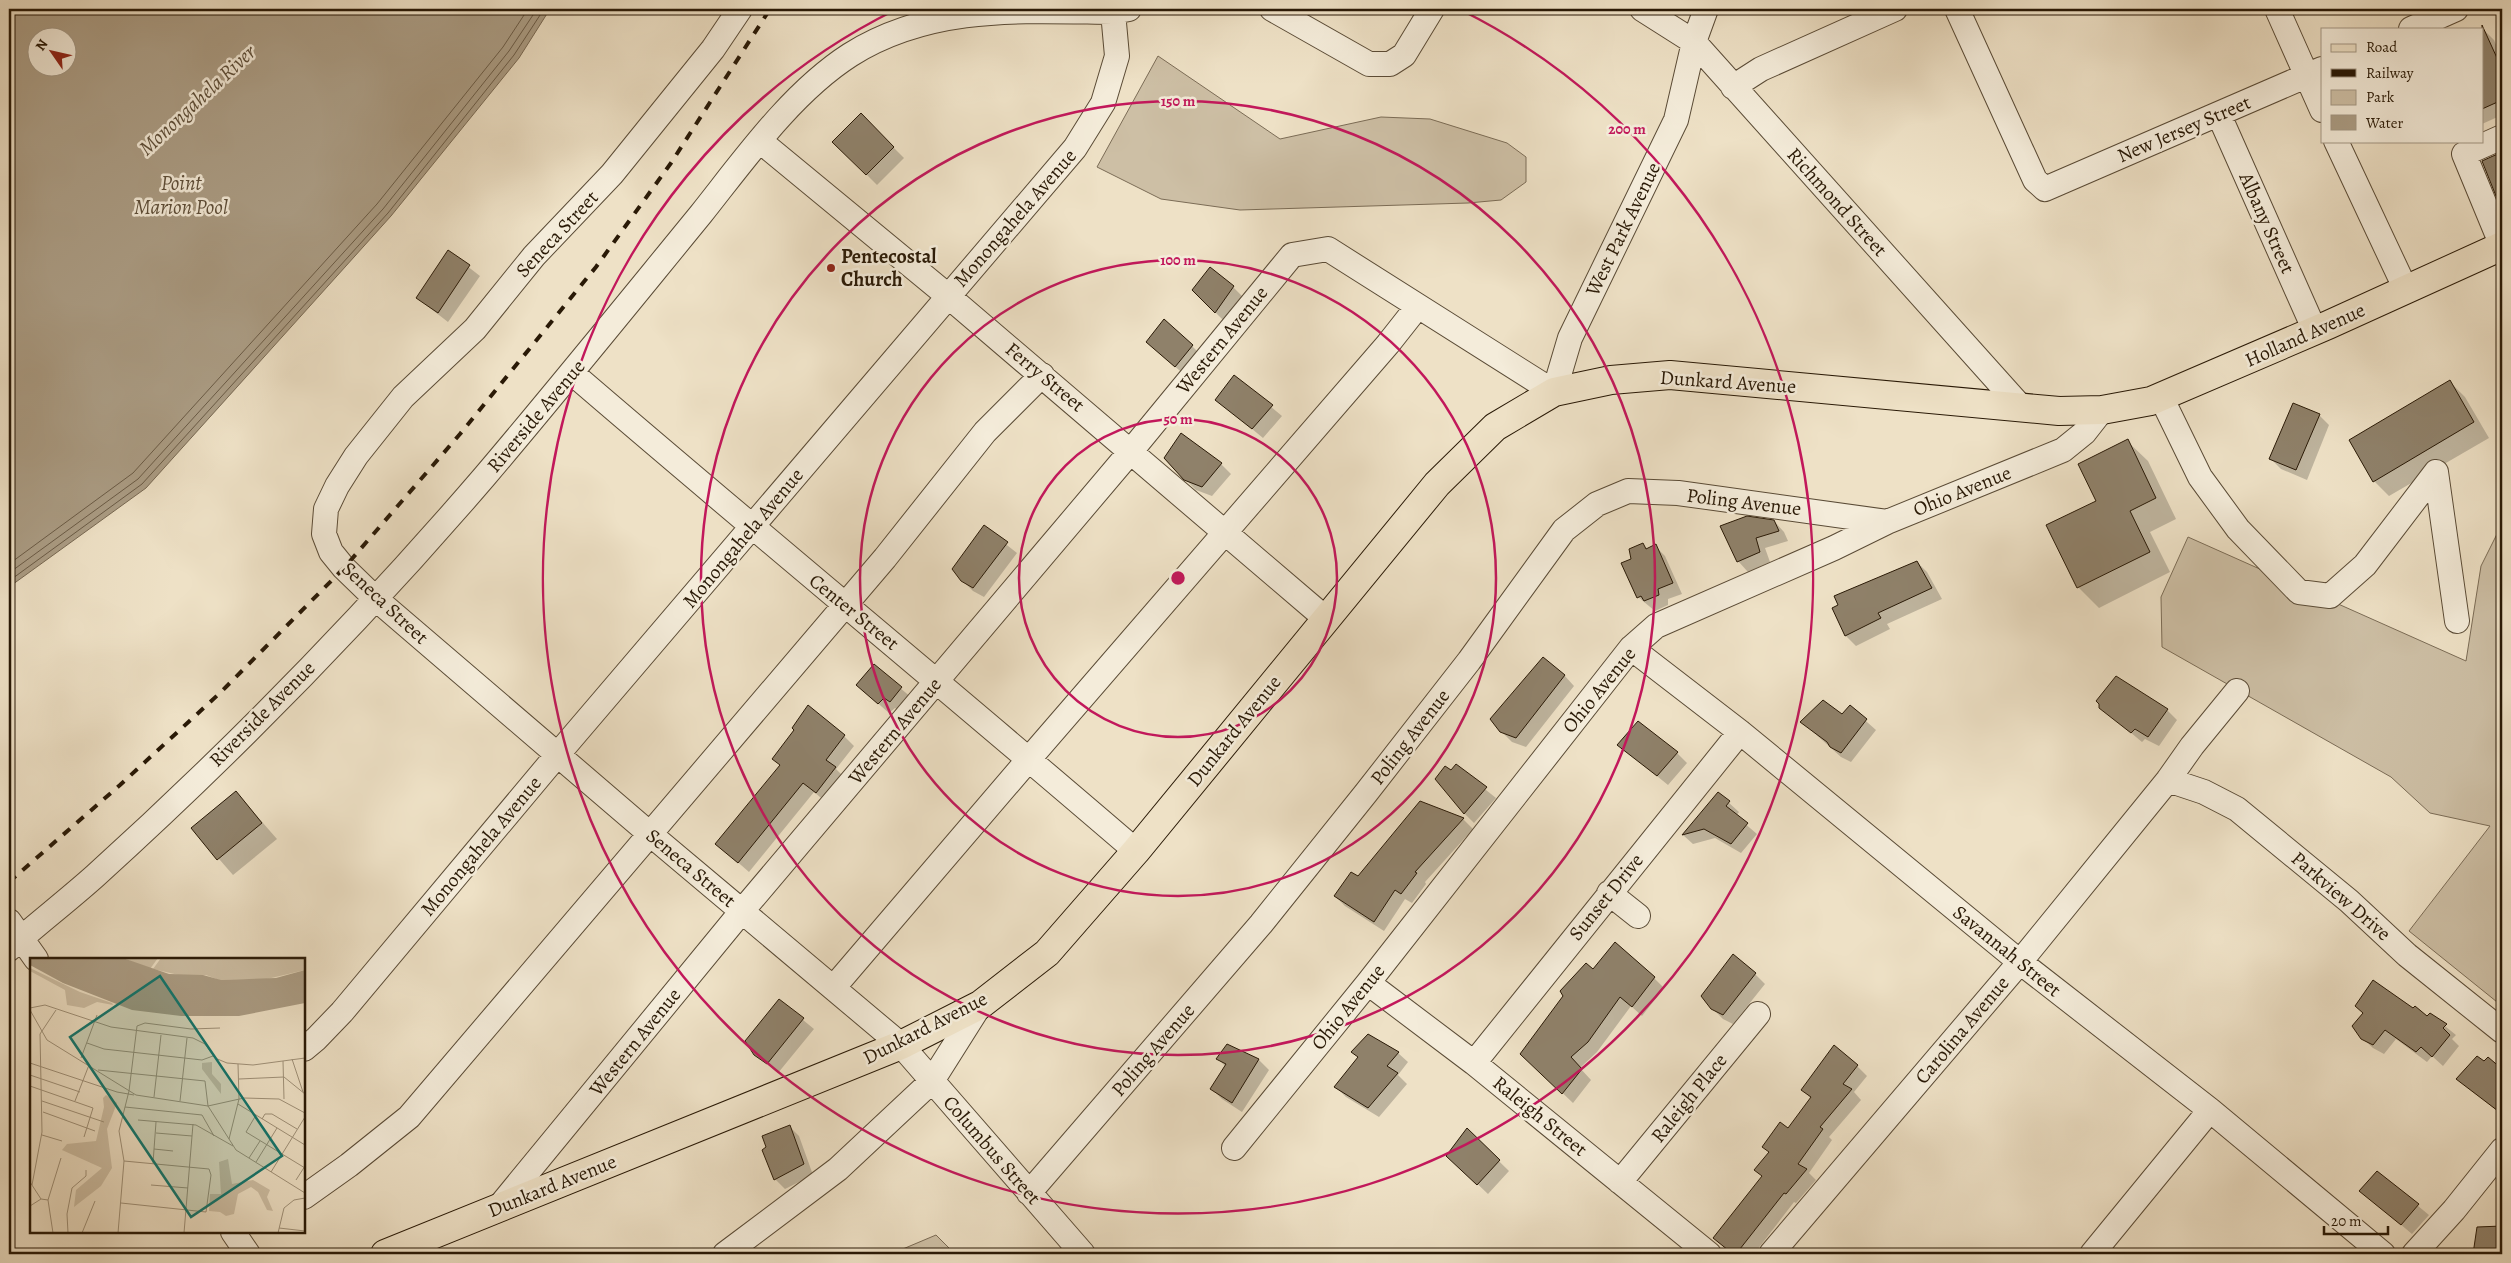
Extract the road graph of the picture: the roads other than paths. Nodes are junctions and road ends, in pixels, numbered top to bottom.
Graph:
1 (740, 9) edge
2 (1272, 9) edge
3 (1432, 9) edge
4 (1642, 9) edge
5 (1706, 9) edge
6 (1895, 9) edge
7 (1957, 9) edge
8 (2277, 9) edge
9 (2456, 9) edge
10 (999, 10) edge
11 (1121, 10) edge
12 (2413, 28) edge
13 (1694, 42) junction
14 (2315, 72) edge
15 (1733, 87) junction
16 (2321, 105) edge
17 (2219, 114) junction
18 (2502, 137) edge
19 (760, 142) junction
20 (2336, 142) edge
21 (2502, 246) edge
22 (2406, 290) junction
23 (948, 296) junction
24 (1418, 306) junction
25 (2315, 331) junction
26 (572, 373) junction
27 (1042, 376) junction
28 (1554, 392) junction
29 (2161, 397) junction
30 (2021, 407) junction
31 (2102, 410) junction
32 (1131, 451) junction
33 (1887, 522) junction
34 (752, 528) junction
35 (1225, 531) junction
36 (376, 598) junction
37 (844, 604) junction
38 (1325, 618) junction
39 (2457, 621) dead end
40 (1631, 648) junction
41 (938, 681) junction
42 (2236, 692) dead end
43 (1740, 732) junction
44 (558, 754) junction
45 (1029, 759) junction
46 (2168, 780) junction
47 (650, 834) junction
48 (1136, 851) junction
49 (1609, 893) junction
50 (742, 911) junction
51 (1638, 916) dead end
52 (13, 936) edge
53 (35, 958) edge
54 (2020, 962) junction
55 (1368, 983) junction
56 (834, 987) junction
57 (980, 1005) junction
58 (1758, 1014) dead end
59 (2502, 1031) edge
60 (901, 1045) junction
61 (305, 1048) edge
62 (1474, 1063) junction
63 (932, 1081) junction
64 (2210, 1110) junction
65 (1234, 1148) dead end
66 (2502, 1150) edge
67 (1620, 1182) junction
68 (1029, 1193) junction
69 (305, 1195) edge
70 (499, 1207) junction
71 (392, 1253) edge
72 (726, 1254) edge
73 (1083, 1254) edge
74 (1709, 1254) edge
75 (1771, 1254) edge
76 (2092, 1254) edge
77 (2383, 1254) edge
78 (2414, 1254) edge

1 - 36 street, Seneca Street
2 - 3 street
4 - 13 street, Richmond Street
5 - 13 street, West Park Avenue
6 - 15 street
7 - 17 street, New Jersey Street
8 - 14 street
9 - 12 street
10 - 11 street, Riverside Avenue
10 - 19 street, Riverside Avenue
11 - 23 street, Monongahela Avenue
13 - 15 street, Richmond Street
13 - 28 street, West Park Avenue
14 - 16 street
14 - 17 street, New Jersey Street
15 - 30 street, Richmond Street
17 - 25 street, Albany Street
18 - 21 street
19 - 23 street, Ferry Street
19 - 26 street, Riverside Avenue
20 - 22 street
21 - 22 main road, Holland Avenue
22 - 25 main road, Holland Avenue
23 - 27 street, Ferry Street
23 - 34 street, Monongahela Avenue
24 - 28 street
24 - 32 street, Western Avenue
24 - 35 street
25 - 29 main road, Holland Avenue
26 - 34 street, Center Street
26 - 36 street, Riverside Avenue
27 - 32 street, Ferry Street
27 - 37 street
28 - 30 main road, Dunkard Avenue
28 - 38 main road, Dunkard Avenue
29 - 31 main road, Holland Avenue
29 - 39 street
30 - 31 main road, Dunkard Avenue
31 - 33 street, Ohio Avenue
32 - 35 street, Ferry Street
32 - 41 street, Western Avenue
33 - 40 street, Ohio Avenue
33 - 68 street, Poling Avenue
34 - 37 street, Center Street
34 - 44 street, Monongahela Avenue
35 - 38 street, Ferry Street
35 - 45 street
36 - 44 street, Seneca Street
36 - 52 street, Riverside Avenue
37 - 41 street, Center Street
37 - 47 street
38 - 48 main road, Dunkard Avenue
40 - 43 street, Savannah Street
40 - 55 street, Ohio Avenue
41 - 45 street, Center Street
41 - 50 street, Western Avenue
42 - 46 street, Carolina Avenue
43 - 49 street, Sunset Drive
43 - 54 street, Savannah Street
44 - 47 street, Seneca Street
44 - 61 street, Monongahela Avenue
45 - 48 street, Center Street
45 - 56 street
46 - 54 street, Carolina Avenue
46 - 59 street, Parkview Drive
47 - 50 street, Seneca Street
47 - 69 street
48 - 57 main road, Dunkard Avenue
49 - 51 street
49 - 62 street, Sunset Drive
50 - 56 street, Seneca Street
50 - 70 street, Western Avenue
52 - 53 street
54 - 64 street, Savannah Street
54 - 75 street, Carolina Avenue
55 - 62 street, Raleigh Street
55 - 65 street, Ohio Avenue
56 - 60 street, Seneca Street
57 - 60 main road, Dunkard Avenue
57 - 63 street
58 - 67 street, Raleigh Place
60 - 63 street, Columbus Street
60 - 70 main road, Dunkard Avenue
62 - 67 street, Raleigh Street
63 - 68 street, Columbus Street
63 - 72 street
64 - 76 street
64 - 77 street, Savannah Street
66 - 78 street
67 - 74 street, Raleigh Street
68 - 73 street, Columbus Street
70 - 71 main road, Dunkard Avenue

